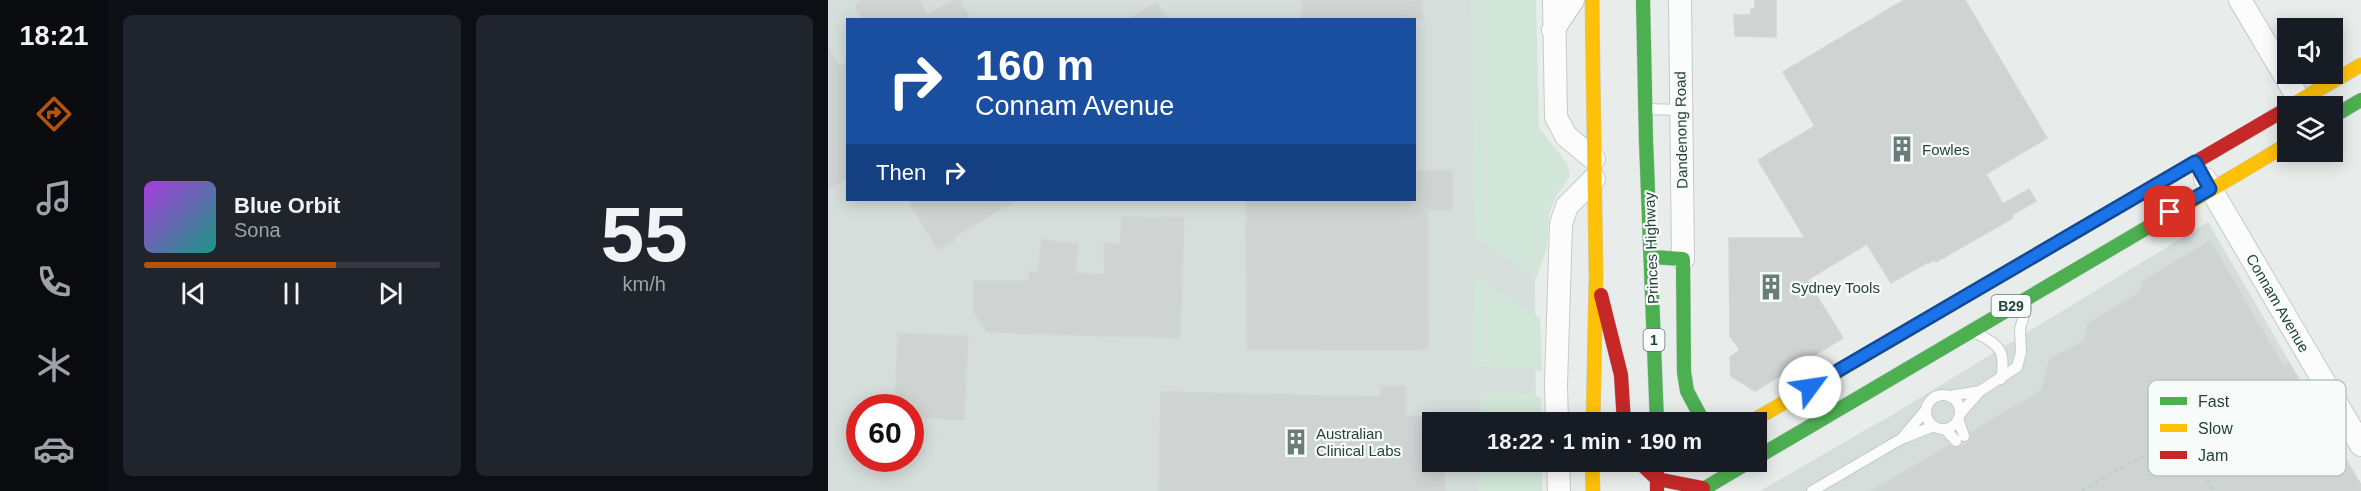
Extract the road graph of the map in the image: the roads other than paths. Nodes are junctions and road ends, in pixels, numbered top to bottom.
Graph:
1 (1554, 0) edge
2 (1573, 0) edge
3 (1592, 0) edge
4 (1643, 0) edge
5 (1680, 0) edge
6 (2240, 0) edge
7 (1553, 30) junction
8 (2361, 65) edge
9 (2288, 96) edge
10 (2308, 96) edge
11 (2361, 100) edge
12 (1645, 109) junction
13 (1680, 110) junction
14 (2343, 111) edge
15 (2277, 114) edge
16 (2277, 150) edge
17 (2195, 162) junction
18 (1594, 169) junction
19 (2210, 189) junction
20 (1652, 257) junction
21 (1683, 259) junction
22 (1596, 276) junction
23 (2030, 295) junction
24 (1970, 330) junction
25 (2001, 379) junction
26 (2327, 380) edge
27 (1980, 391) junction
28 (1950, 396) junction
29 (1925, 411) junction
30 (1557, 412) edge
31 (1593, 412) edge
32 (1623, 412) edge
33 (1657, 412) edge
34 (1698, 412) edge
35 (1767, 412) edge
36 (2346, 412) edge
37 (1959, 417) junction
38 (1934, 426) junction
39 (1945, 429) junction
40 (2357, 430) edge
41 (1900, 439) junction
42 (1767, 452) edge
43 (1558, 472) edge
44 (1593, 472) edge
45 (1648, 472) edge
46 (1669, 472) edge
47 (1732, 472) edge
48 (1657, 485) edge
49 (1702, 489) edge
50 (1559, 491) edge
51 (1593, 491) edge
52 (1646, 491) edge
53 (1812, 491) edge

1 - 7 street
2 - 7 street
3 - 18 main road
4 - 12 main road, Princes Highway / 1
5 - 13 street, Dandenong Road
6 - 9 street
7 - 18 street
8 - 10 main road, B29
11 - 14 main road
12 - 13 lane
12 - 20 main road, Princes Highway / 1
13 - 21 street, Dandenong Road
15 - 17 main road, B29
16 - 19 main road, B29
17 - 19 street, Connam Avenue
17 - 35 main road, B29
18 - 22 main road
18 - 30 street
19 - 23 main road, B29
19 - 26 street, Connam Avenue
20 - 21 main road
20 - 33 main road, Princes Highway / 1
21 - 34 main road
22 - 31 main road
22 - 32 main road
23 - 24 main road, B29
23 - 25 lane
24 - 25 lane
24 - 42 main road, B29
25 - 27 lane
27 - 28 lane
27 - 37 lane
28 - 29 lane
28 - 37 lane
29 - 38 lane
29 - 41 lane
36 - 40 street, Connam Avenue
37 - 39 lane
37 - 39 lane
38 - 39 lane
38 - 41 lane
41 - 53 lane
43 - 50 street
44 - 51 main road
45 - 48 main road
46 - 48 main road
47 - 49 main road
48 - 49 main road
48 - 52 main road

